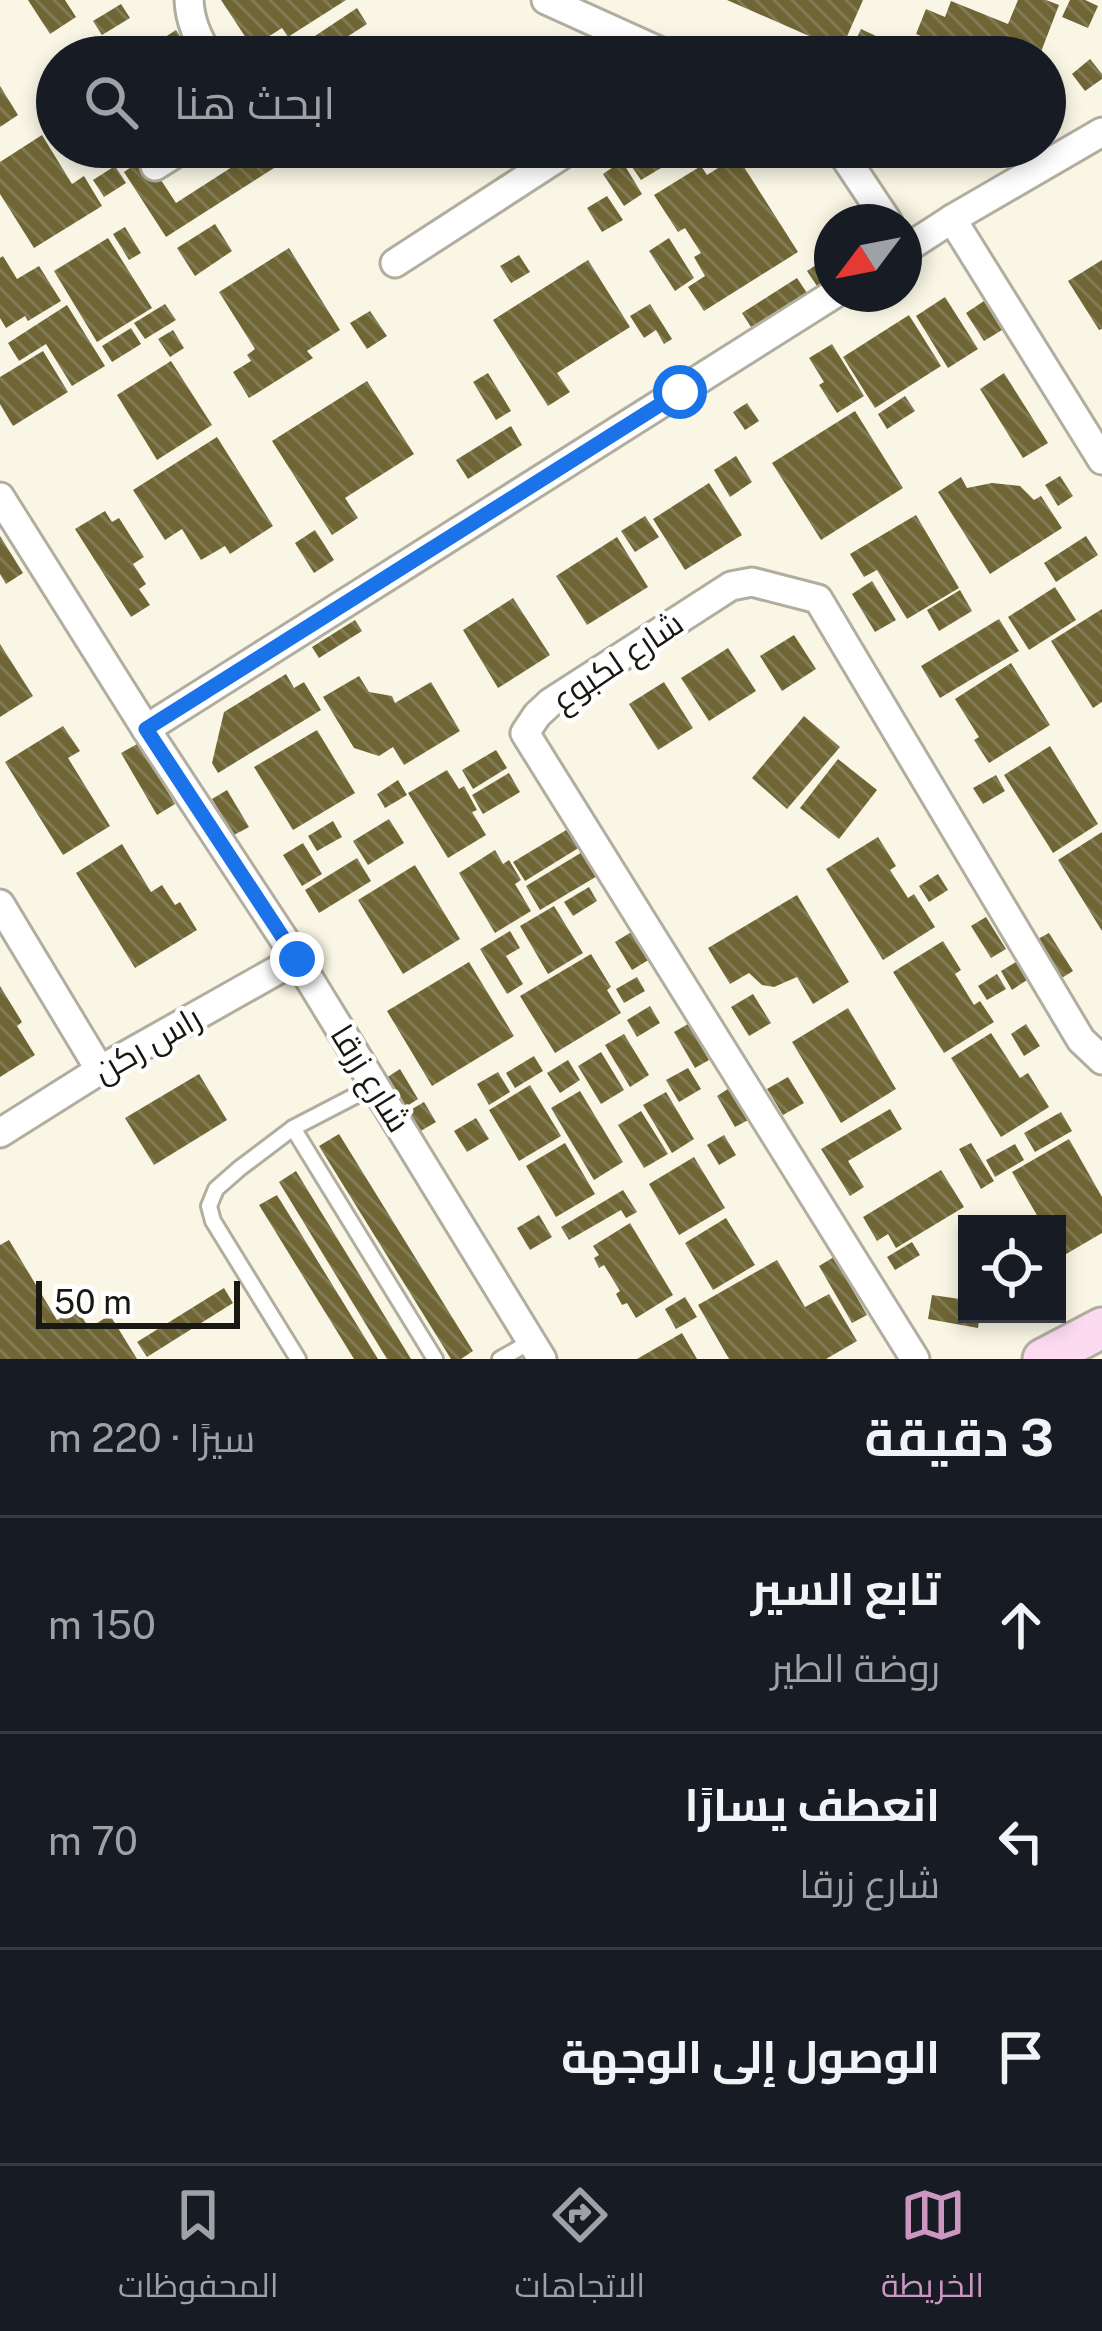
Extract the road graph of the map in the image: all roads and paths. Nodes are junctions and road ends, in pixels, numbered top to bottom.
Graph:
1 (189, 0) edge
2 (546, 0) edge
3 (199, 36) edge
4 (626, 36) edge
5 (1102, 132) edge
6 (1066, 153) edge
7 (542, 168) edge
8 (852, 168) edge
9 (1040, 168) edge
10 (876, 204) edge
11 (952, 219) junction
12 (922, 237) edge
13 (395, 263) dead end
14 (814, 307) edge
15 (1102, 460) edge
16 (0, 496) edge
17 (146, 729) junction
18 (0, 904) edge
19 (297, 959) junction
20 (1102, 1060) edge
21 (100, 1070) junction
22 (376, 1085) junction
23 (293, 1128) junction
24 (0, 1133) edge
25 (1102, 1328) edge
26 (537, 1350) edge
27 (908, 1355) edge
28 (298, 1359) edge
29 (435, 1359) edge
30 (500, 1359) edge
31 (1043, 1359) edge

1 - 3 street
2 - 4 street
5 - 6 street
7 - 13 street
8 - 10 street
9 - 11 street
11 - 12 street
11 - 15 street
14 - 17 street
16 - 17 street, شارع زرقا
17 - 19 street, شارع زرقا
18 - 21 street
19 - 21 street, راس ركن
19 - 22 street, شارع زرقا
20 - 27 street, شارع لكبوع
21 - 24 street, راس ركن
22 - 23 lane
22 - 26 street, شارع زرقا
23 - 28 lane
23 - 29 lane
25 - 31 main road
26 - 30 lane

